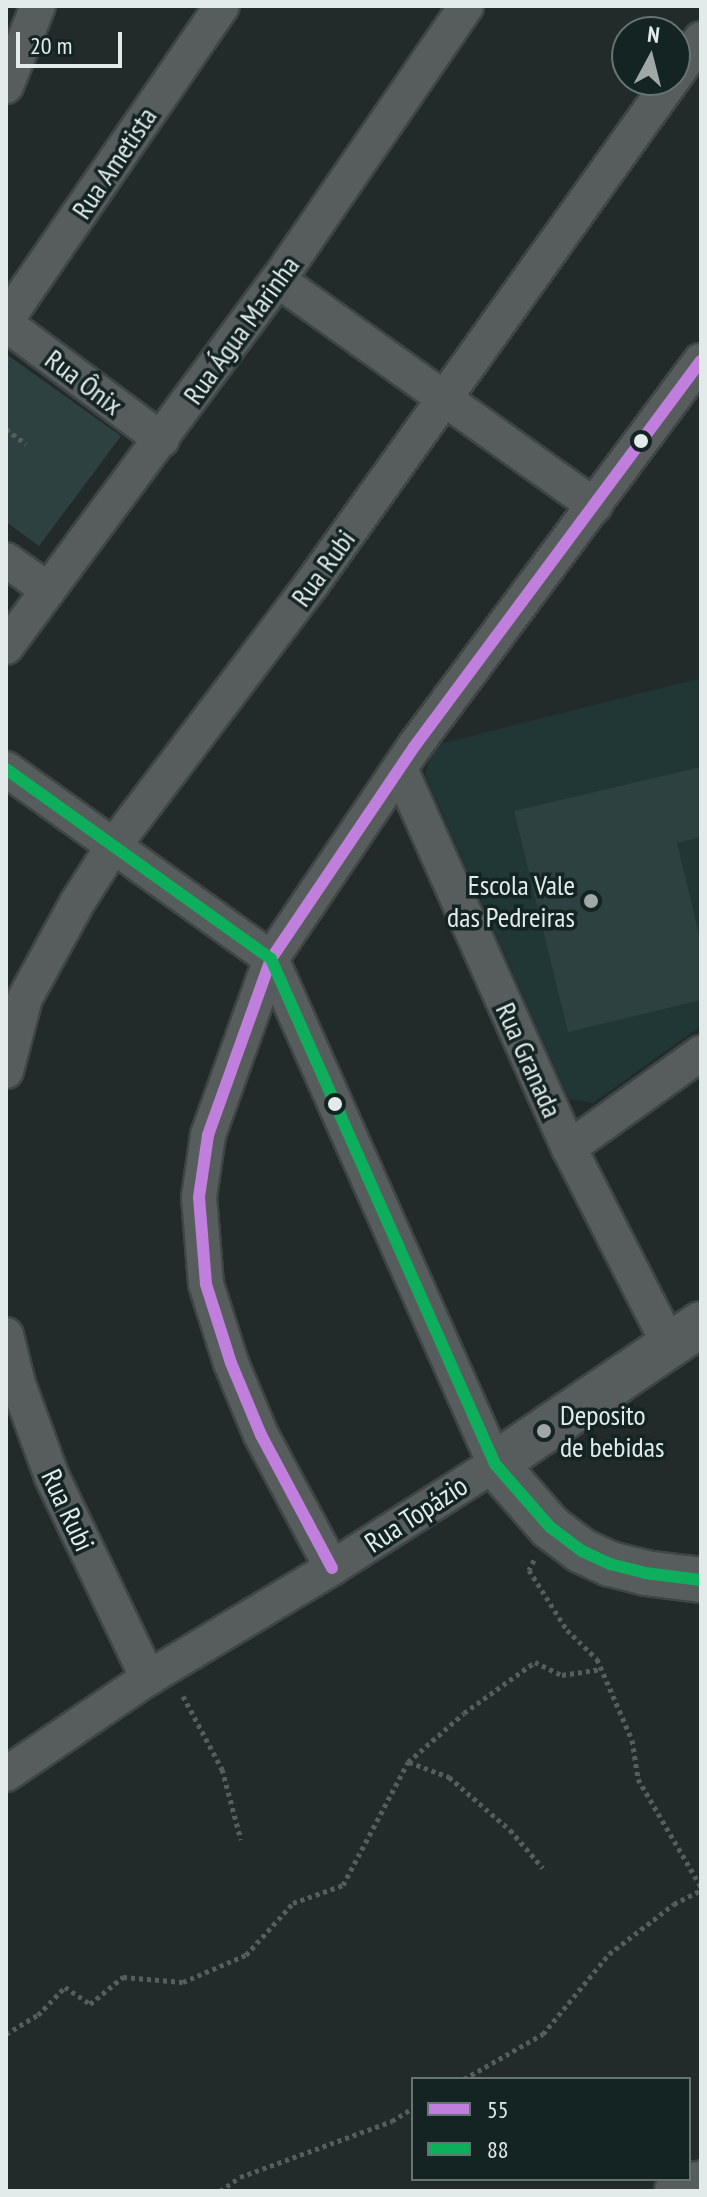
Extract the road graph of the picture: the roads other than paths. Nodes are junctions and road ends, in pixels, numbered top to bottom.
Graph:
1 (38, 6) edge
2 (222, 6) edge
3 (466, 6) edge
4 (6, 86) edge
5 (661, 96) edge
6 (278, 280) junction
7 (6, 322) edge
8 (701, 361) edge
9 (445, 398) junction
10 (162, 440) junction
11 (595, 506) junction
12 (6, 560) edge
13 (47, 589) junction
14 (6, 647) edge
15 (6, 769) edge
16 (400, 769) junction
17 (112, 848) junction
18 (271, 959) junction
19 (701, 1053) edge
20 (6, 1071) edge
21 (569, 1148) junction
22 (6, 1335) edge
23 (686, 1335) edge
24 (495, 1464) junction
25 (332, 1568) junction
26 (701, 1580) edge
27 (158, 1672) junction
28 (6, 1774) edge
29 (701, 2183) edge
30 (677, 2191) edge

1 - 4 street
2 - 7 street, Rua Ametista
3 - 6 street, Rua Água Marinha
5 - 9 street, Rua Rubi
6 - 9 street
6 - 10 street, Rua Água Marinha
7 - 10 street, Rua Ônix
8 - 11 street
9 - 11 street
9 - 17 street, Rua Rubi
10 - 13 street, Rua Água Marinha
11 - 16 street
12 - 13 street
13 - 14 street, Rua Água Marinha
15 - 17 street
16 - 18 street
16 - 21 street, Rua Granada
17 - 18 street
17 - 20 street, Rua Rubi
18 - 24 street
18 - 25 street
19 - 21 street
21 - 23 street, Rua Granada
22 - 27 street, Rua Rubi
23 - 24 street, Rua Topázio
24 - 25 street, Rua Topázio
24 - 26 street
25 - 27 street, Rua Topázio
27 - 28 street, Rua Topázio
29 - 30 street

